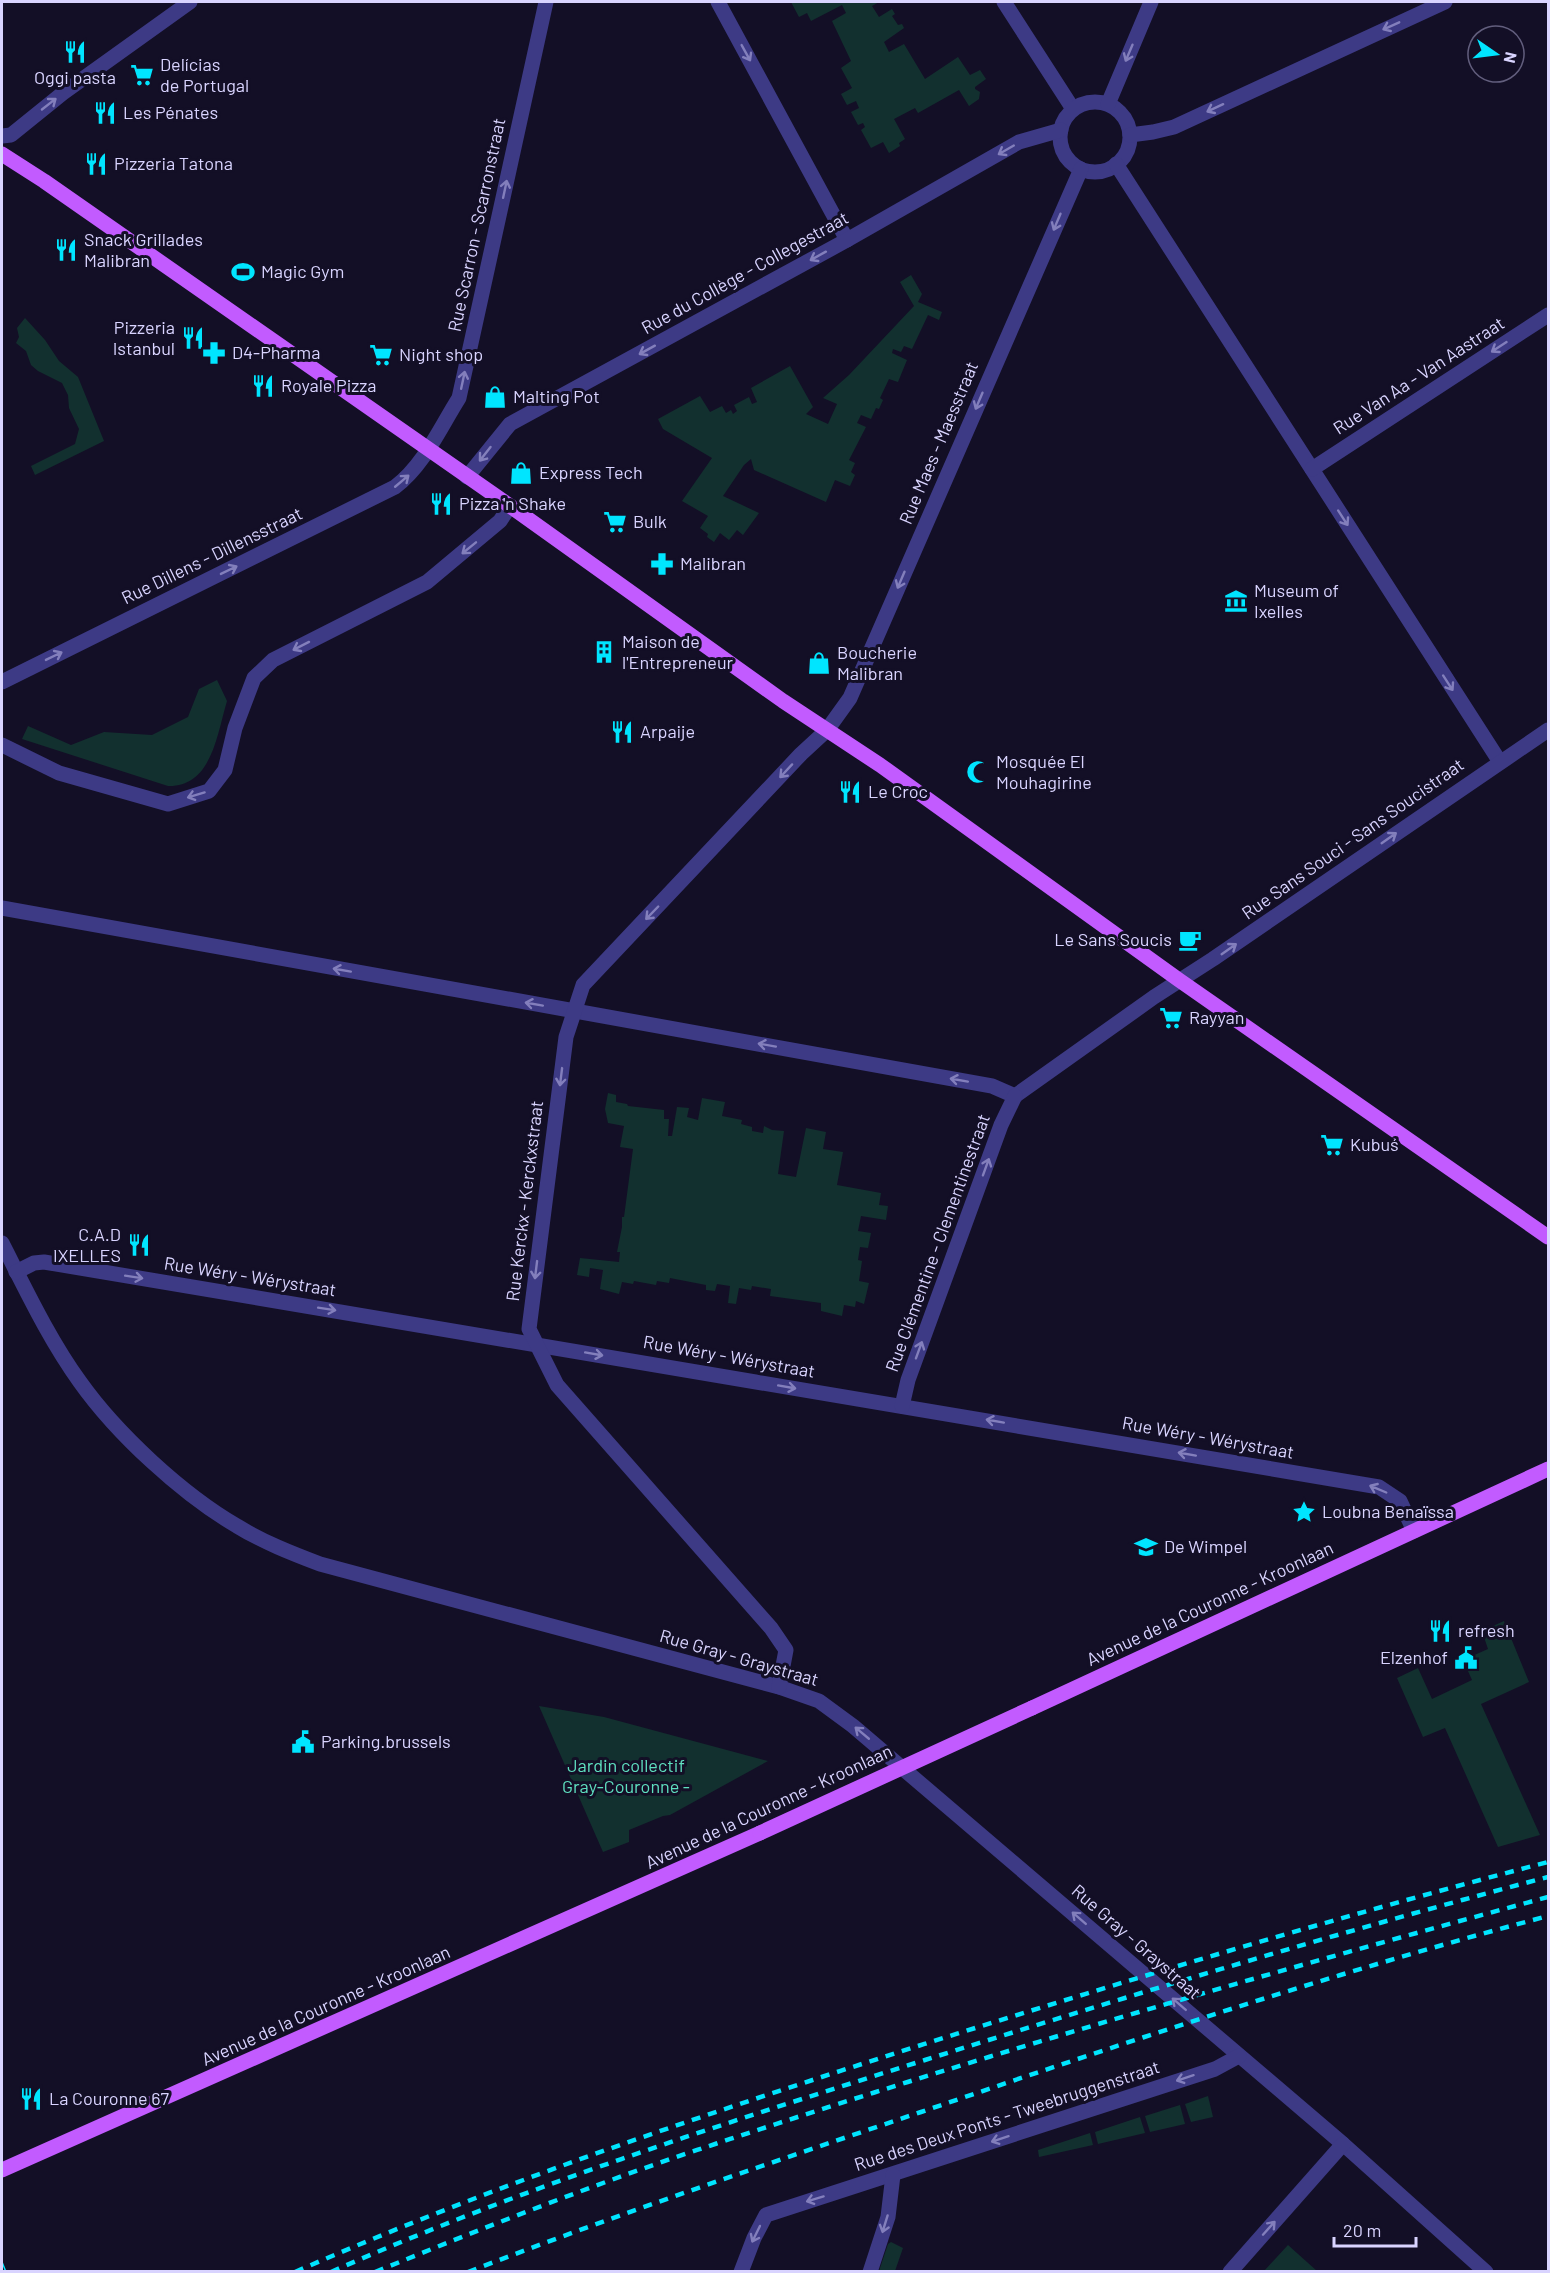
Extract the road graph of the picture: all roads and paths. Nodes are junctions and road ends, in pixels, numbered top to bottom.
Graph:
1 (190, 2) edge
2 (546, 2) edge
3 (717, 2) edge
4 (1004, 2) edge
5 (1151, 2) edge
6 (1445, 2) edge
7 (1108, 104) junction
8 (1073, 109) junction
9 (1060, 130) junction
10 (1130, 135) junction
11 (2, 136) edge
12 (2, 154) edge
13 (1116, 164) junction
14 (1081, 169) junction
15 (847, 240) junction
16 (1548, 315) edge
17 (428, 450) junction
18 (1312, 469) junction
19 (467, 477) junction
20 (510, 506) junction
21 (2, 682) edge
22 (827, 730) junction
23 (1548, 730) edge
24 (2, 745) edge
25 (1500, 762) junction
26 (2, 908) edge
27 (1179, 980) junction
28 (574, 1011) junction
29 (1015, 1096) junction
30 (1548, 1237) edge
31 (2, 1243) edge
32 (16, 1272) junction
33 (537, 1344) junction
34 (902, 1406) junction
35 (1548, 1469) edge
36 (1414, 1532) junction
37 (779, 1687) junction
38 (1239, 2056) junction
39 (1343, 2144) junction
40 (2, 2170) edge
41 (893, 2175) junction
42 (741, 2271) edge
43 (870, 2271) edge
44 (1230, 2271) edge
45 (1486, 2271) edge

11 -> 1 street
17 -> 2 street, Rue Scarron - Scarronstraat
3 -> 15 street
4 - 8 street
5 -> 7 street
6 -> 10 street
7 - 8 street
7 - 10 street
8 - 9 street
9 - 14 street
9 -> 15 street, Rue du Collège - Collegestraat
10 - 13 street
12 - 17 main road
13 - 14 street
13 - 18 street
14 -> 22 street, Rue Maes - Maesstraat
15 -> 19 street, Rue du Collège - Collegestraat
16 -> 18 street, Rue Van Aa - Van Aastraat
17 - 19 main road
21 -> 17 street, Rue Dillens - Dillensstraat
18 -> 25 street
19 - 20 main road
20 - 22 main road
20 -> 24 street
22 - 27 main road
22 -> 28 street, Rue Kerckx - Kerckxstraat
23 - 25 street, Rue Sans Souci - Sans Soucistraat
27 -> 25 street, Rue Sans Souci - Sans Soucistraat
28 -> 26 street
27 - 29 street, Rue Sans Souci - Sans Soucistraat
27 - 30 main road
29 -> 28 street
28 -> 33 street, Rue Kerckx - Kerckxstraat
34 -> 29 street, Rue Clémentine - Clementinestraat
31 - 32 street, Rue Gray - Graystraat
32 -> 33 street, Rue Wéry - Wérystraat
32 - 37 street, Rue Gray - Graystraat
33 -> 34 street, Rue Wéry - Wérystraat
33 - 37 street, Rue Kerckx - Kerckxstraat
36 -> 34 street, Rue Wéry - Wérystraat
35 - 36 main road, Avenue de la Couronne - Kroonlaan
36 - 40 main road, Avenue de la Couronne - Kroonlaan, bridge
38 -> 37 street, Rue Gray - Graystraat
38 - 39 street, Rue Gray - Graystraat
38 -> 41 street, Rue des Deux Ponts - Tweebruggenstraat
44 -> 39 street
39 - 45 street, Rue Gray - Graystraat
41 -> 42 street, Rue des Deux Ponts - Tweebruggenstraat
41 -> 43 street

